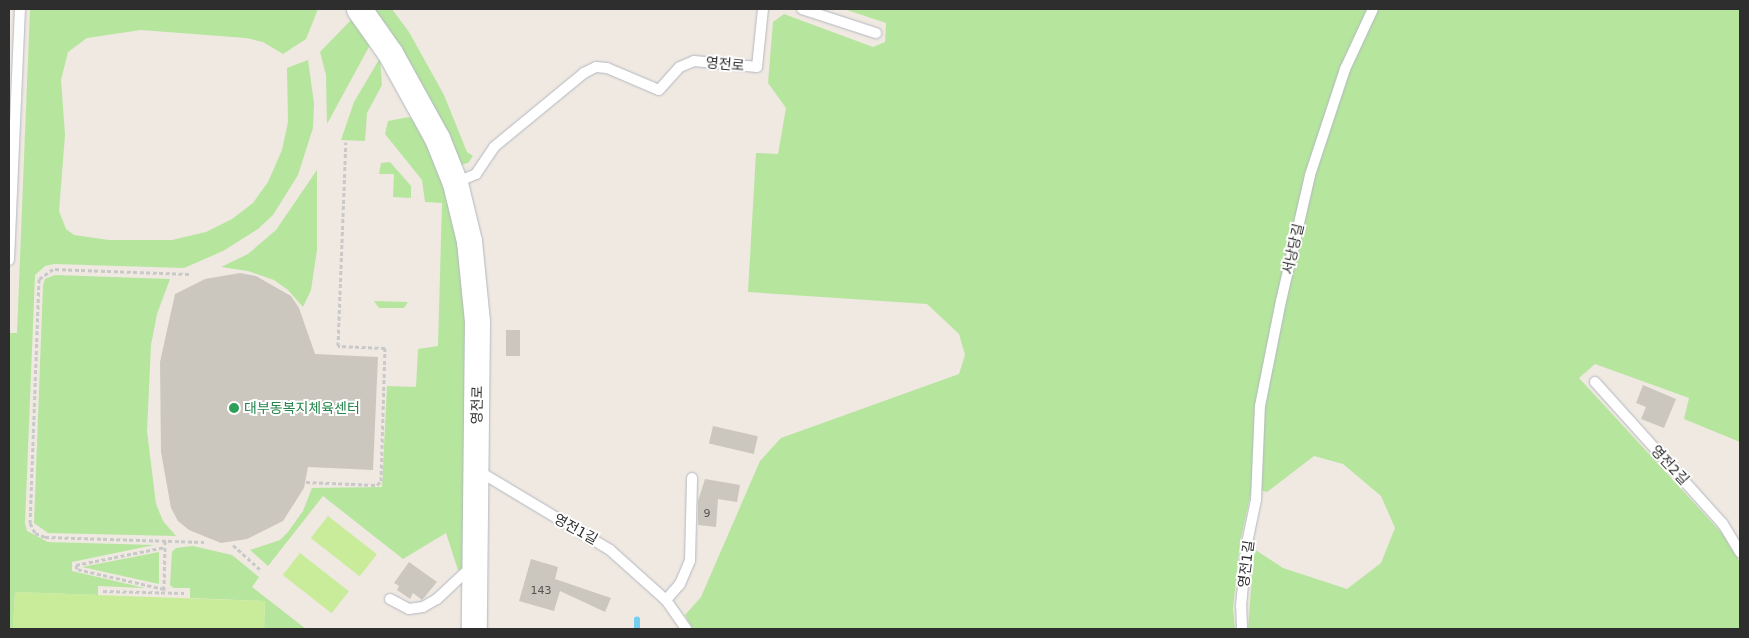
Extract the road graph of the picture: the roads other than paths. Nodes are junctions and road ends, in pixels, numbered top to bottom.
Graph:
1 (20, 9) edge
2 (359, 9) edge
3 (763, 9) edge
4 (802, 9) edge
5 (1373, 9) edge
6 (876, 33) dead end
7 (14, 38) edge
8 (455, 183) junction
9 (9, 214) edge
10 (9, 260) edge
11 (1595, 382) dead end
12 (477, 470) junction
13 (692, 478) dead end
14 (1256, 500) joint
15 (1740, 552) edge
16 (475, 563) junction
17 (390, 599) dead end
18 (666, 600) junction
19 (474, 629) edge
20 (686, 629) edge
21 (1242, 629) edge

1 - 7 lane
2 - 8 street, 영전로
3 - 8 lane, 영전로
4 - 6 lane
5 - 14 lane, 서낭당길
7 - 9 lane
8 - 12 street, 영전로
9 - 10 lane
11 - 15 lane, 영전2길
12 - 16 street, 영전로
12 - 18 lane, 영전1길
13 - 18 lane
14 - 21 lane, 영전1길
16 - 17 lane
16 - 19 street, 영전로
18 - 20 lane, 영전1길

